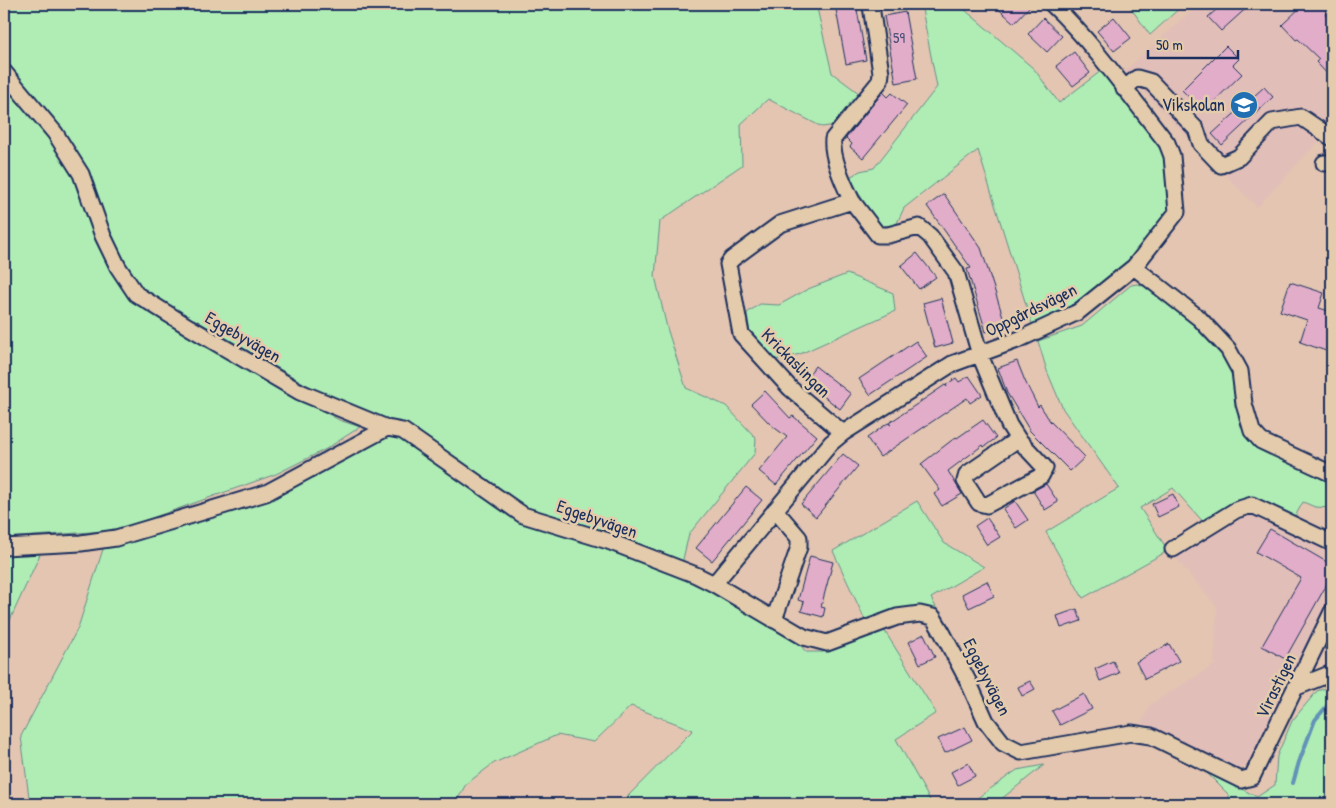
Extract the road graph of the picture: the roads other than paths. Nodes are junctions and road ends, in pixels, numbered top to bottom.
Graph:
1 (872, 4) edge
2 (1052, 4) edge
3 (4, 72) edge
4 (1124, 89) junction
5 (1332, 138) edge
6 (852, 201) junction
7 (1134, 267) junction
8 (980, 355) junction
9 (387, 428) junction
10 (843, 433) junction
11 (1018, 439) junction
12 (1332, 474) edge
13 (775, 510) junction
14 (1332, 543) edge
15 (4, 548) edge
16 (1173, 550) dead end
17 (714, 584) junction
18 (1332, 612) edge
19 (774, 620) junction
20 (1332, 674) edge
21 (1297, 687) junction
22 (1252, 777) joint

1 - 6 street
2 - 4 street, Oppgårdsvägen
3 - 9 street, Eggebyvägen
4 - 5 street
4 - 7 street, Oppgårdsvägen
6 - 8 street
6 - 10 street, Krickaslingan
7 - 8 street, Oppgårdsvägen
7 - 12 street
8 - 10 street, Oppgårdsvägen
8 - 11 street
9 - 15 street
9 - 17 street, Eggebyvägen
10 - 13 street, Oppgårdsvägen
11 - 11 street
13 - 17 street, Oppgårdsvägen
13 - 19 street
14 - 16 street
17 - 19 street, Eggebyvägen
18 - 21 street, Virastigen
19 - 22 street, Eggebyvägen
20 - 21 street
21 - 22 street, Virastigen

